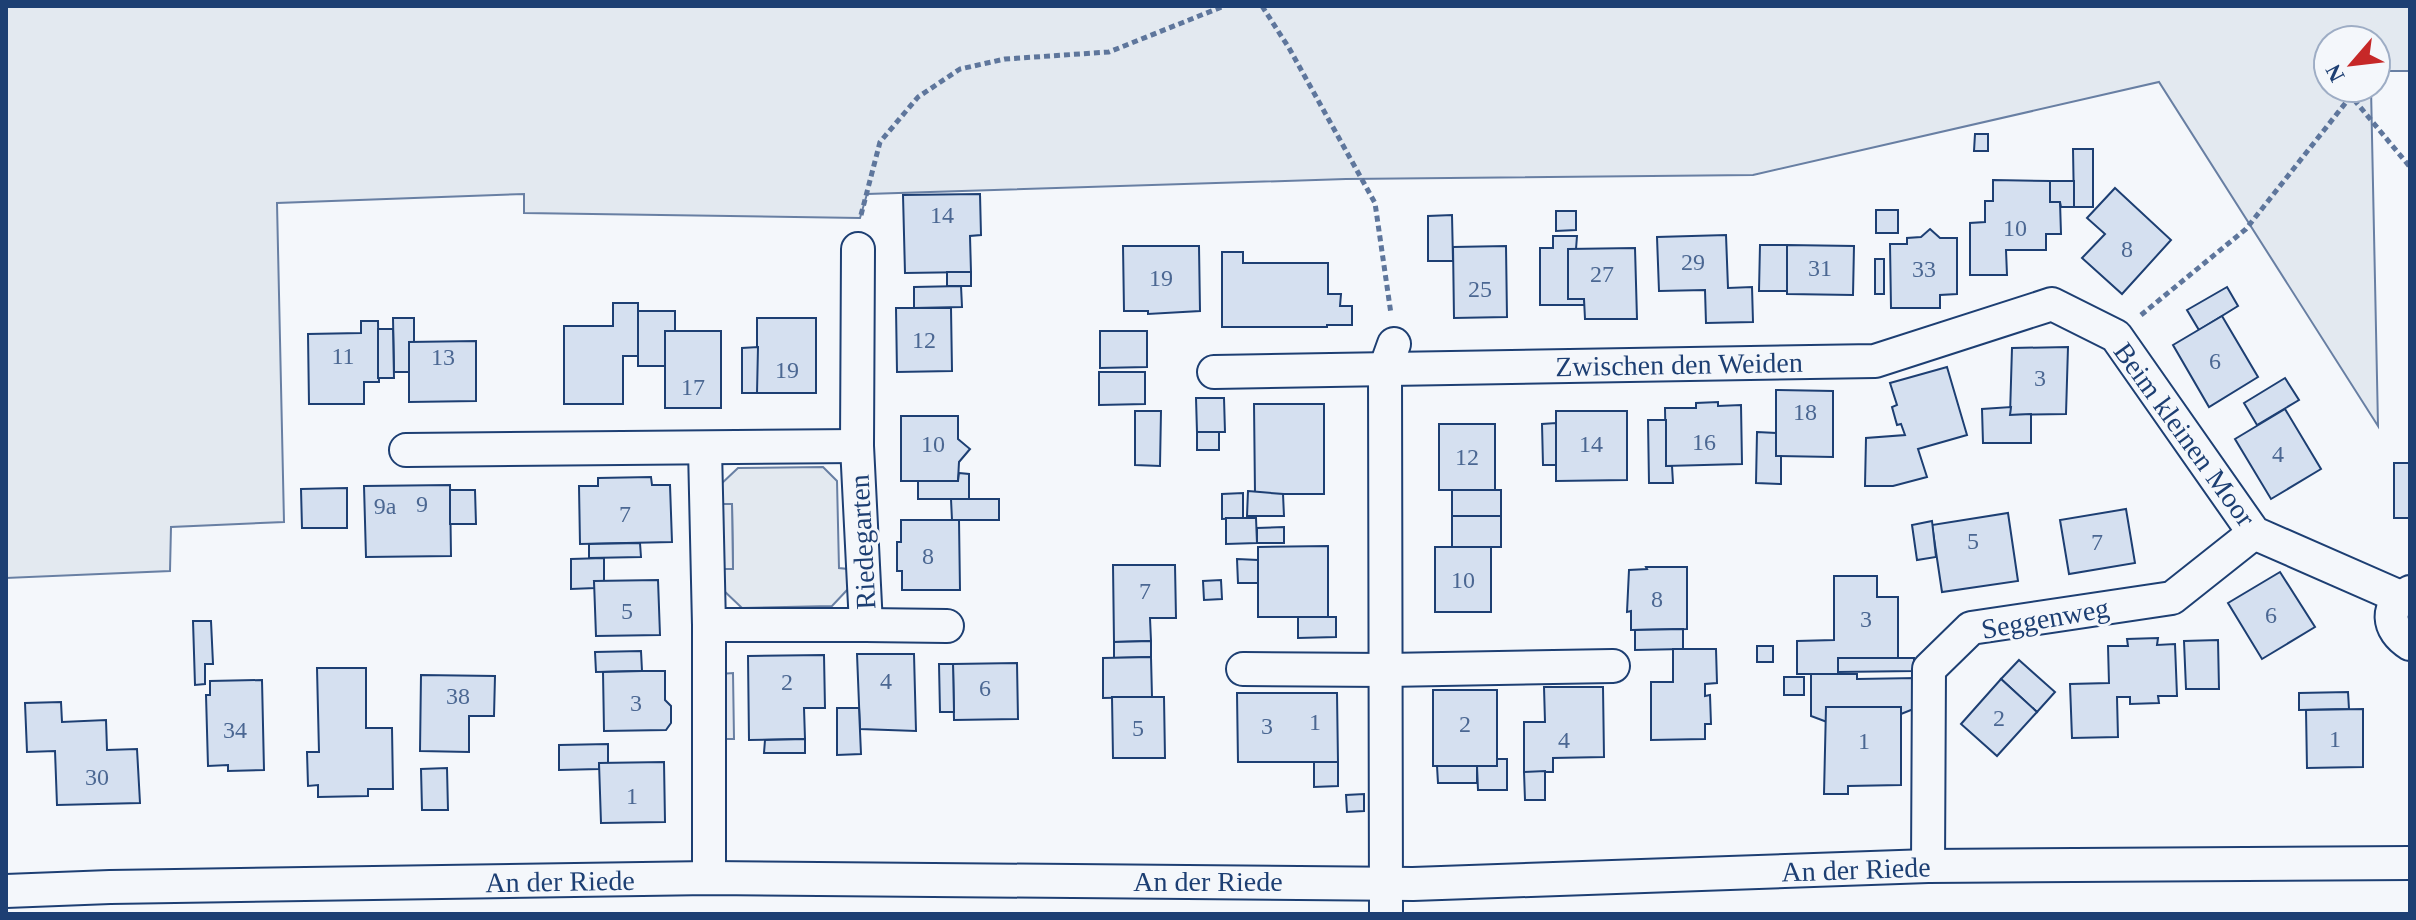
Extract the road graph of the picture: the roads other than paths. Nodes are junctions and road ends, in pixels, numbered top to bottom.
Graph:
1 (858, 249) road end
2 (1968, 332) joint
3 (1390, 357) junction
4 (1214, 372) dead end
5 (857, 446) junction
6 (705, 449) junction
7 (406, 450) dead end
8 (2254, 533) junction
9 (2405, 595) edge
10 (709, 625) junction
11 (866, 625) junction
12 (947, 626) dead end
13 (2410, 644) edge
14 (1613, 666) dead end
15 (2410, 666) edge
16 (1243, 669) dead end
17 (1387, 670) junction
18 (2410, 863) edge
19 (1928, 866) junction
20 (709, 878) junction
21 (6, 891) edge
22 (1387, 899) edge

1 - 5 street, Riedegarten
2 - 3 street, Zwischen den Weiden
2 - 8 street, Beim kleinen Moor
3 - 4 street, Zwischen den Weiden
3 - 17 street
5 - 6 street, Riedegarten
5 - 11 street, Riedegarten
6 - 7 street, Riedegarten
6 - 10 street
8 - 9 street, Beim kleinen Moor
8 - 19 street, Seggenweg
9 - 13 street
10 - 11 street, Riedegarten
10 - 20 street
11 - 12 street
13 - 15 street
14 - 17 street
16 - 17 street
17 - 22 street
18 - 19 street, An der Riede
19 - 22 street, An der Riede
20 - 21 street, An der Riede
20 - 22 street, An der Riede

